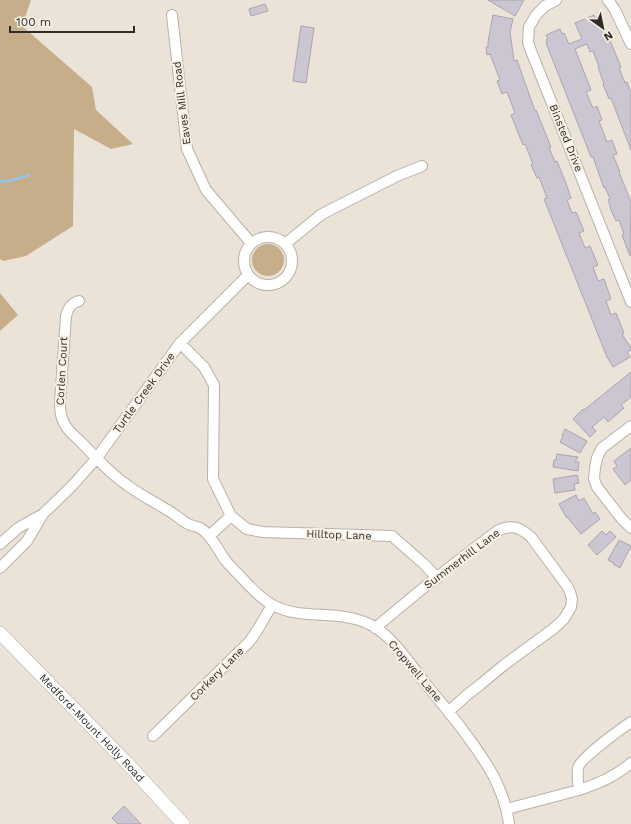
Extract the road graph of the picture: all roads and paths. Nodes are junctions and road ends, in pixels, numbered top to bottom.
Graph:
1 (556, 0) edge
2 (608, 0) edge
3 (172, 15) dead end
4 (631, 44) edge
5 (422, 166) dead end
6 (251, 243) junction
7 (285, 244) junction
8 (248, 275) junction
9 (628, 283) edge
10 (79, 300) dead end
11 (631, 302) edge
12 (180, 343) junction
13 (631, 426) edge
14 (96, 459) junction
15 (43, 514) junction
16 (231, 516) junction
17 (631, 528) edge
18 (208, 536) junction
19 (0, 544) edge
20 (0, 568) edge
21 (437, 578) junction
22 (272, 605) junction
23 (375, 628) junction
24 (0, 633) edge
25 (448, 712) junction
26 (631, 722) edge
27 (154, 736) dead end
28 (631, 763) edge
29 (579, 790) junction
30 (507, 810) junction
31 (181, 823) edge
32 (509, 824) edge

1 - 9 street, Binsted Drive
2 - 4 street
3 - 6 street, Eaves Mill Road
5 - 7 street
6 - 7 street
6 - 8 street
7 - 8 street
8 - 12 street, Turtle Creek Drive
9 - 11 street, Binsted Drive
10 - 14 street, Corlen Court
12 - 14 street, Turtle Creek Drive
12 - 16 street, Hilltop Lane
13 - 17 street
14 - 15 street, Turtle Creek Drive
14 - 18 street, Cropwell Lane
15 - 19 street, Turtle Creek Drive
15 - 20 street, Turtle Creek Drive
16 - 18 street
16 - 21 street, Hilltop Lane
18 - 22 street, Cropwell Lane
21 - 23 street, Summerhill Lane
21 - 25 street, Summerhill Lane
22 - 23 street, Cropwell Lane
22 - 27 street, Corkery Lane
23 - 25 street, Cropwell Lane
24 - 31 main road, Medford-Mount Holly Road
25 - 30 street, Cropwell Lane
26 - 29 street
28 - 29 street
29 - 30 street
30 - 32 street, Cropwell Lane

